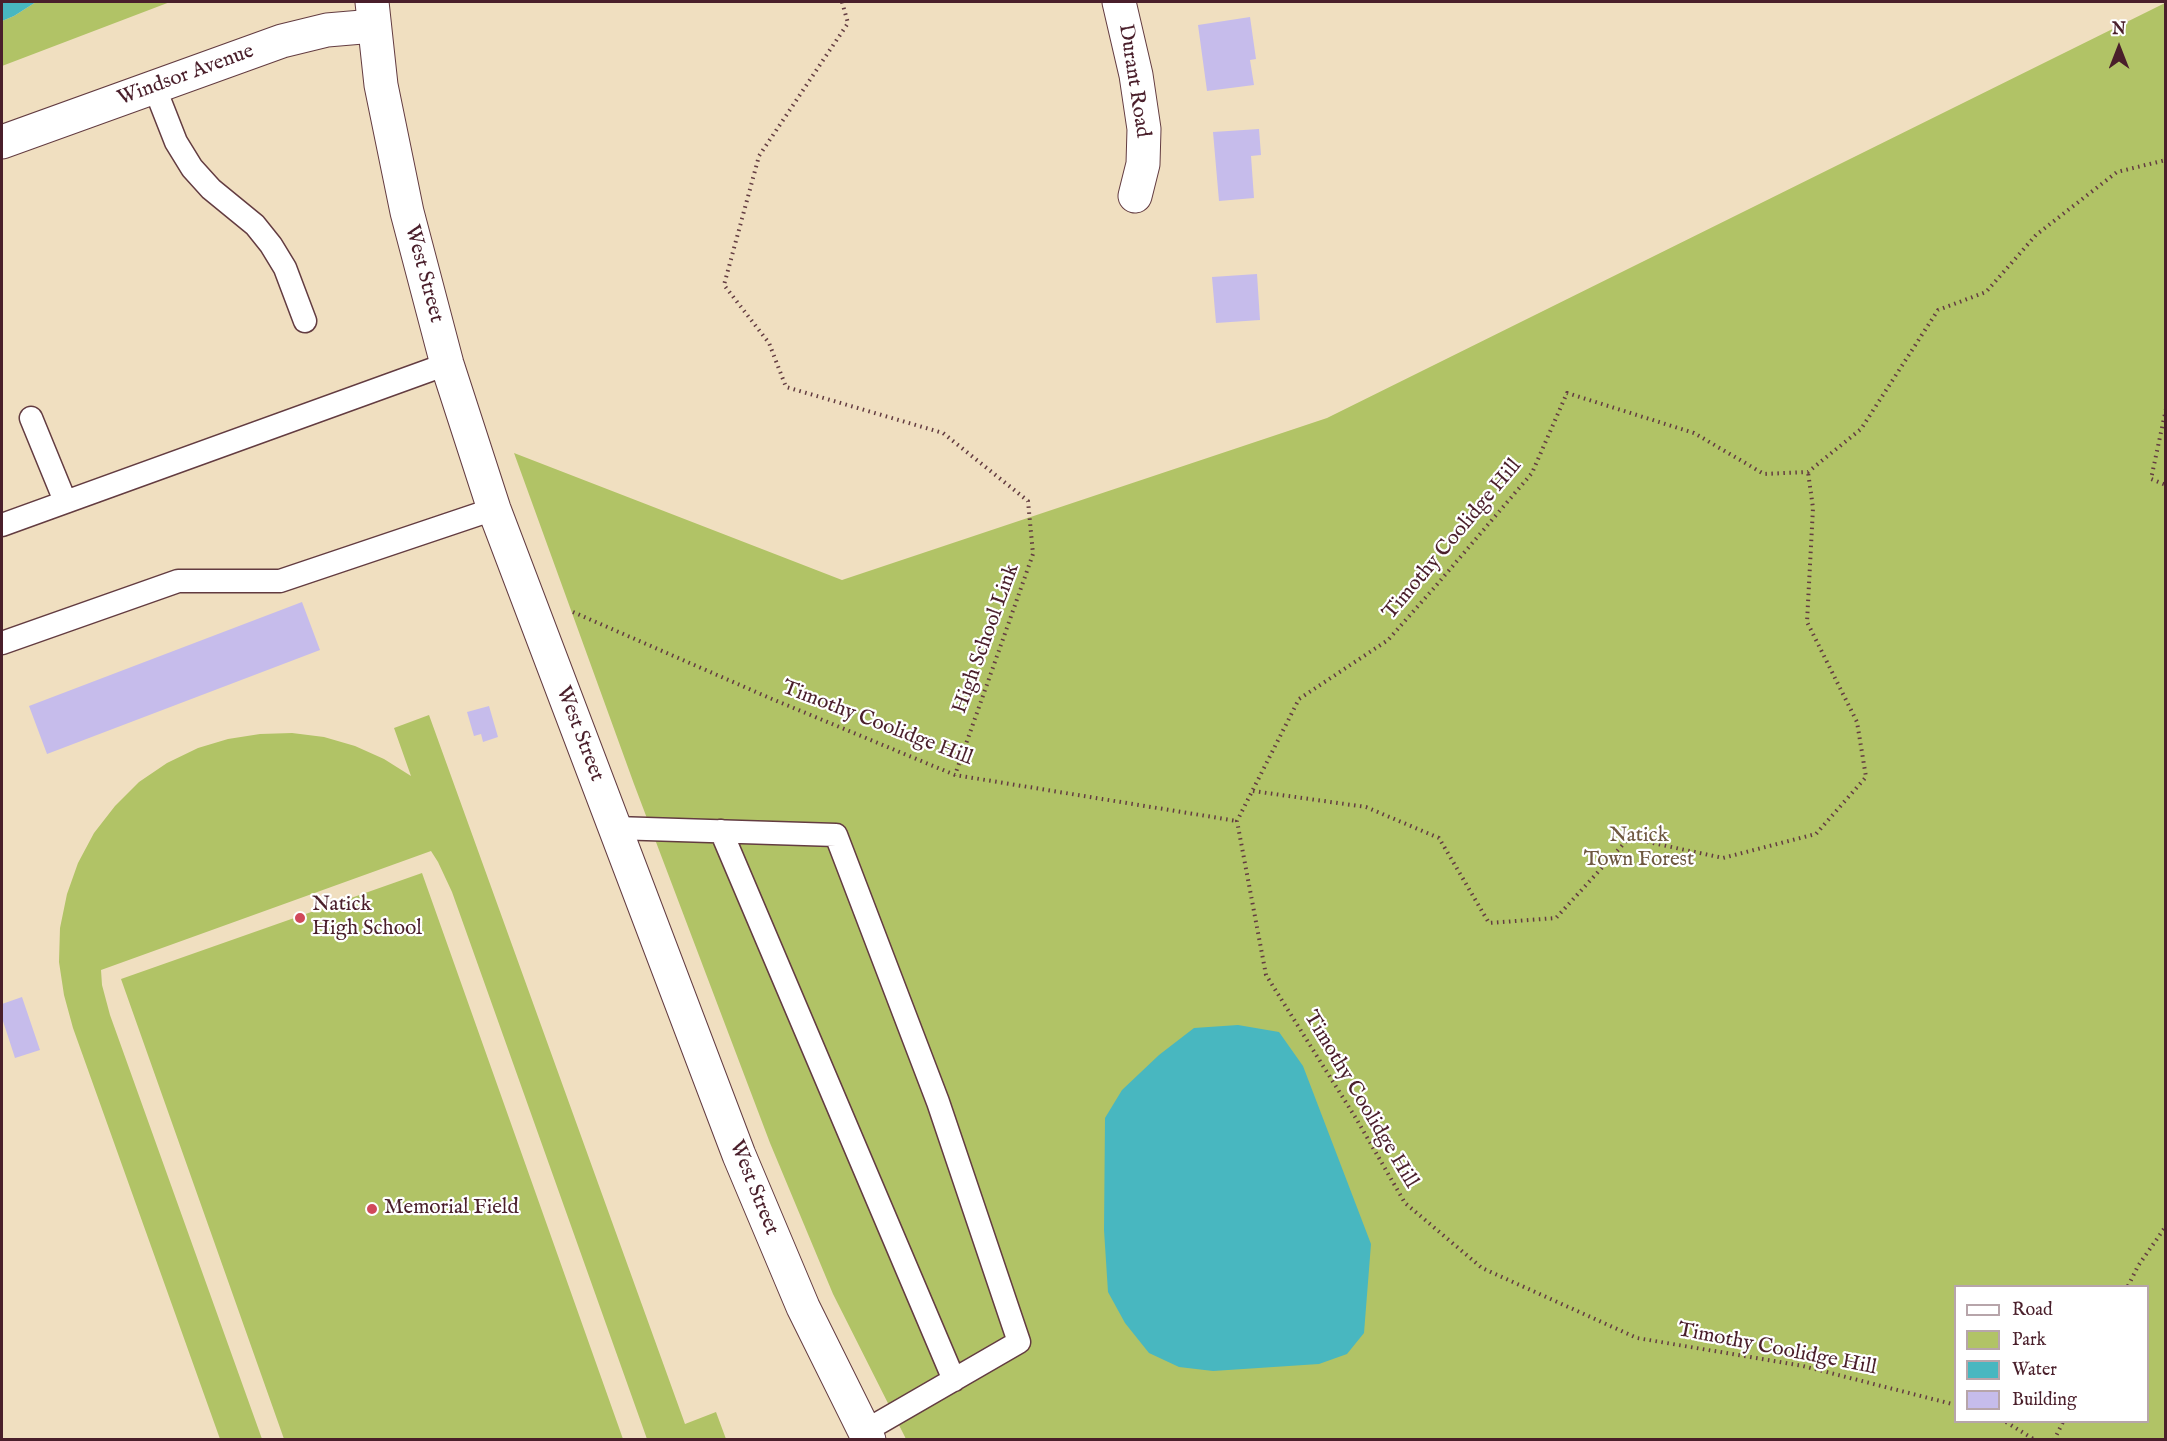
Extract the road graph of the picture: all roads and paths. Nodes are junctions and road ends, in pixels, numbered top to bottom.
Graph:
1 (842, 2) edge
2 (1119, 2) edge
3 (373, 14) edge
4 (154, 86) junction
5 (2, 142) edge
6 (2166, 160) edge
7 (1135, 196) dead end
8 (305, 321) dead end
9 (447, 364) junction
10 (2166, 409) edge
11 (31, 418) dead end
12 (1808, 472) junction
13 (2166, 485) edge
14 (65, 501) junction
15 (494, 509) junction
16 (2, 525) edge
17 (525, 591) junction
18 (2, 643) edge
19 (955, 775) junction
20 (1253, 792) junction
21 (1237, 821) junction
22 (615, 828) junction
23 (721, 831) junction
24 (2166, 1226) edge
25 (2129, 1285) edge
26 (954, 1380) junction
27 (1954, 1404) edge
28 (2008, 1423) edge
29 (2062, 1423) edge
30 (867, 1435) edge
31 (2034, 1440) edge
32 (2054, 1440) edge

1 - 19 path, High School Link
2 - 7 street, Durant Road
3 - 4 street, Windsor Avenue
3 - 9 street, West Street
4 - 5 street, Windsor Avenue
4 - 8 lane
6 - 12 path
9 - 14 lane
9 - 15 street, West Street
10 - 13 path
11 - 14 lane
12 - 20 path, Timothy Coolidge Hill
12 - 20 path
14 - 16 lane
15 - 17 street, West Street
15 - 18 lane
17 - 19 path, Timothy Coolidge Hill
17 - 22 street, West Street
19 - 21 path, Timothy Coolidge Hill
20 - 21 path, Timothy Coolidge Hill
21 - 27 path, Timothy Coolidge Hill
22 - 23 lane
22 - 30 street, West Street
23 - 26 lane
23 - 26 lane
24 - 25 path
26 - 30 lane
28 - 31 path
29 - 32 path

